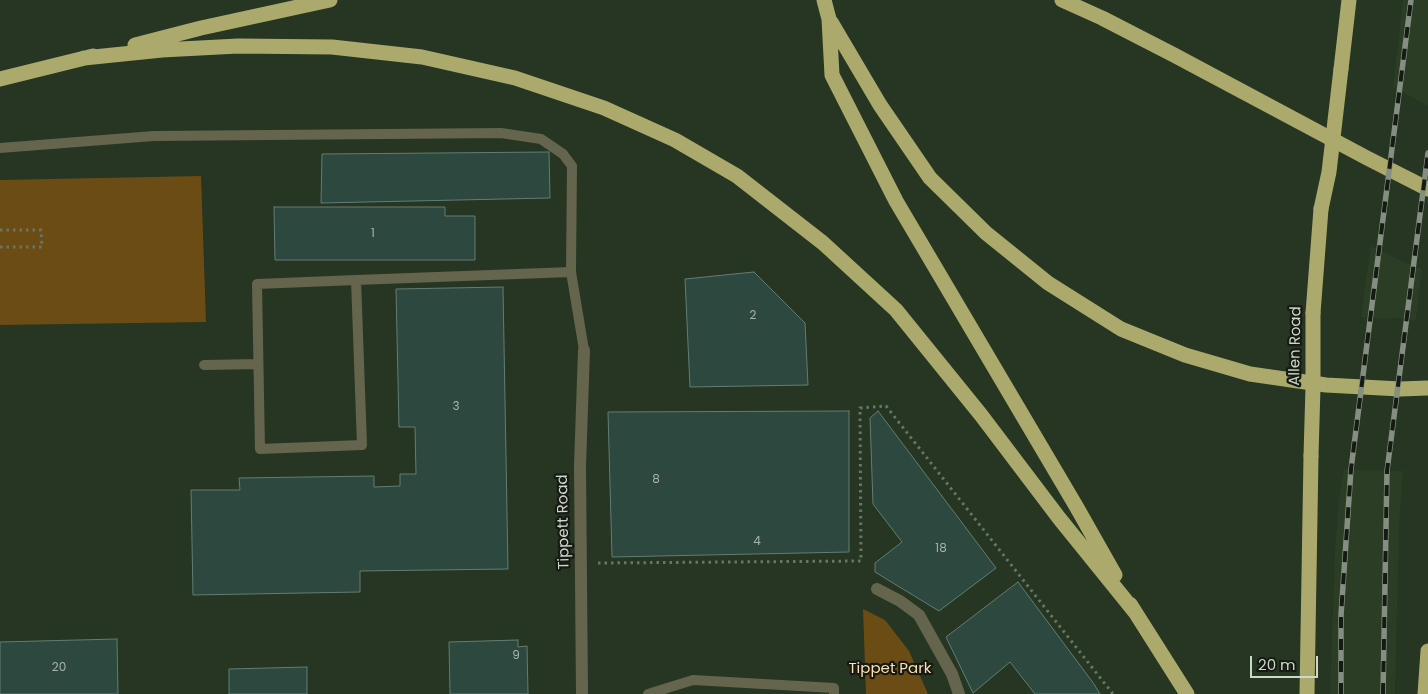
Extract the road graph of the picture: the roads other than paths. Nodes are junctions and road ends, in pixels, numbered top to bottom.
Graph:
1 (330, 0) edge
2 (824, 0) edge
3 (1062, 0) edge
4 (1348, 5) edge
5 (829, 19) junction
6 (84, 58) junction
7 (0, 80) edge
8 (0, 148) edge
9 (1428, 189) edge
10 (571, 272) junction
11 (356, 280) junction
12 (584, 350) joint
13 (258, 364) junction
14 (204, 365) dead end
15 (1428, 388) edge
16 (877, 589) dead end
17 (1135, 612) junction
18 (1428, 651) edge
19 (582, 694) edge
20 (648, 694) edge
21 (834, 694) edge
22 (959, 694) edge
23 (1186, 694) edge
24 (1307, 694) edge
25 (1425, 694) edge

1 - 6 highway
2 - 5 highway
3 - 9 highway
4 - 24 highway, Allen Road, bridge
5 - 15 highway
5 - 17 highway
6 - 7 highway
6 - 17 highway
8 - 10 lane
10 - 11 lane
10 - 12 lane
11 - 13 lane
11 - 13 lane
12 - 19 street, Tippett Road
13 - 14 lane
16 - 22 street
17 - 23 highway
18 - 25 highway
20 - 21 lane

